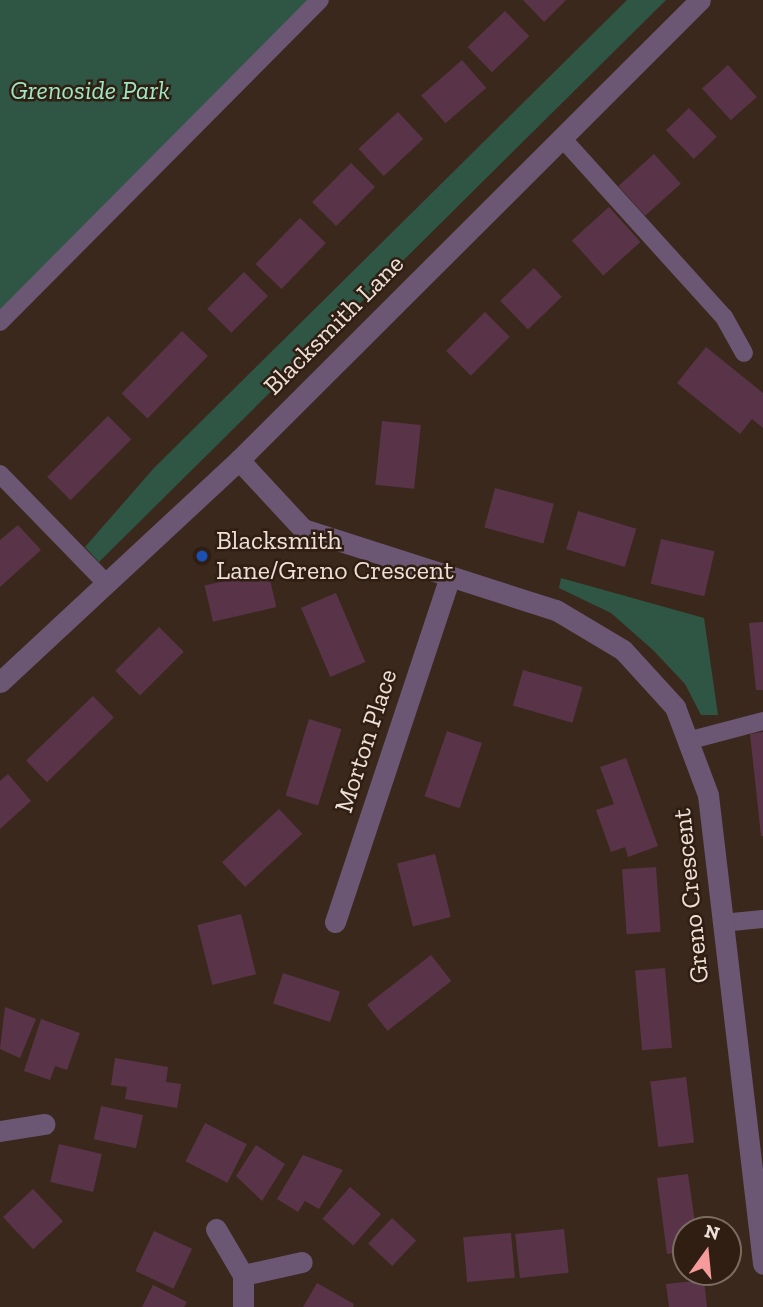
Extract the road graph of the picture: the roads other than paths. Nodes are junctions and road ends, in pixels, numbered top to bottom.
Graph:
1 (320, 0) edge
2 (700, 0) edge
3 (562, 138) junction
4 (0, 323) edge
5 (744, 353) dead end
6 (239, 460) junction
7 (0, 474) edge
8 (450, 577) junction
9 (107, 584) junction
10 (0, 682) edge
11 (763, 721) edge
12 (691, 740) junction
13 (763, 919) edge
14 (335, 922) dead end
15 (722, 923) junction
16 (44, 1124) dead end
17 (0, 1131) edge
18 (216, 1229) dead end
19 (302, 1262) dead end
20 (763, 1264) edge
21 (243, 1275) junction
22 (243, 1307) edge

1 - 4 lane
2 - 3 street, Blacksmith Lane
3 - 5 lane
3 - 6 street, Blacksmith Lane
6 - 8 street, Greno Crescent
6 - 9 street, Blacksmith Lane
7 - 9 lane
8 - 12 street, Greno Crescent
8 - 14 street, Morton Place
9 - 10 street, Blacksmith Lane
11 - 12 lane
12 - 15 street, Greno Crescent
13 - 15 lane
15 - 20 street, Greno Crescent
16 - 17 street
18 - 21 street
19 - 21 street
21 - 22 street

